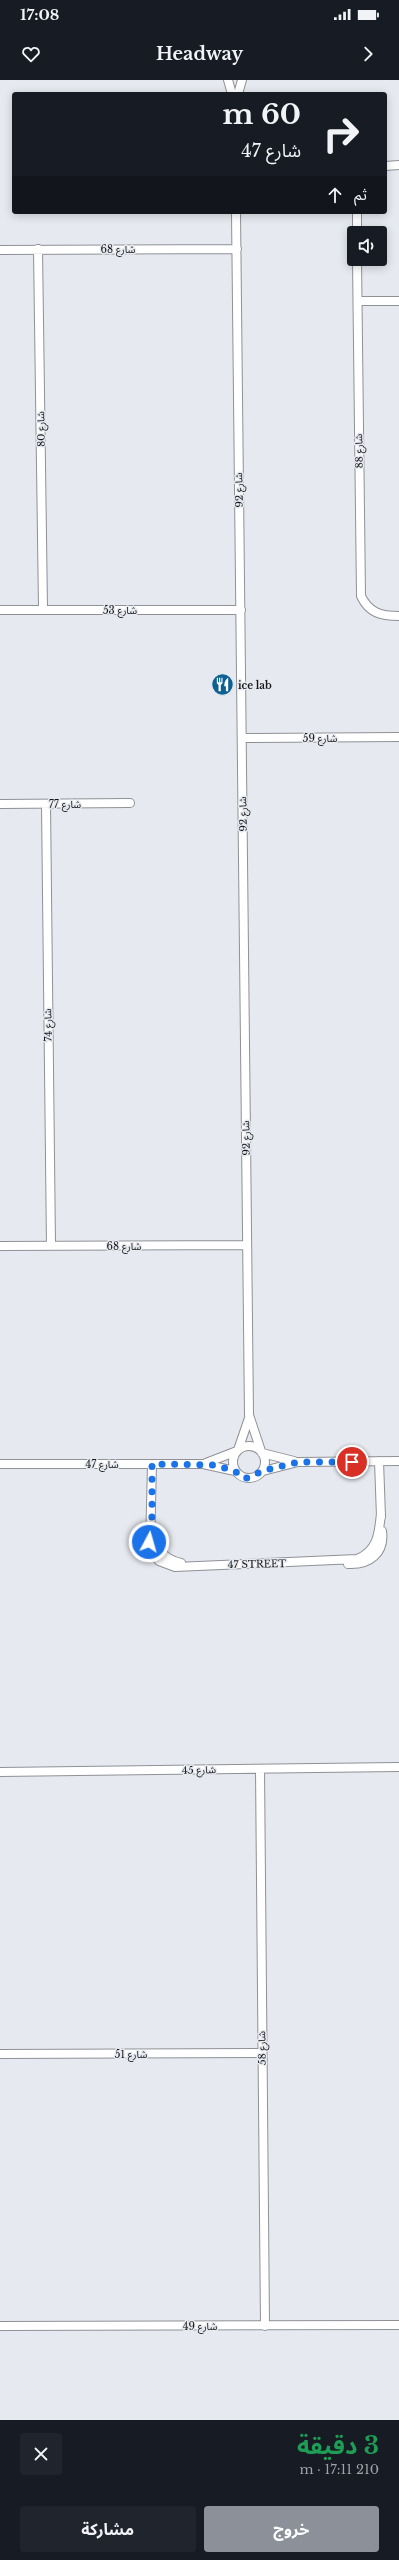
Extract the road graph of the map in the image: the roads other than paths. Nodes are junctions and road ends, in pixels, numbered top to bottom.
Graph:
1 (228, 80) edge
2 (242, 80) edge
3 (231, 92) edge
4 (239, 92) edge
5 (399, 165) edge
6 (387, 166) edge
7 (236, 214) edge
8 (357, 214) edge
9 (357, 226) edge
10 (237, 249) junction
11 (0, 250) edge
12 (38, 250) junction
13 (357, 266) edge
14 (358, 301) junction
15 (399, 301) edge
16 (43, 609) junction
17 (0, 610) edge
18 (241, 610) junction
19 (399, 616) edge
20 (399, 737) edge
21 (242, 738) junction
22 (130, 803) dead end
23 (0, 804) edge
24 (46, 804) junction
25 (0, 1246) edge
26 (51, 1246) junction
27 (247, 1246) junction
28 (249, 1415) junction
29 (238, 1450) junction
30 (262, 1452) junction
31 (379, 1461) junction
32 (399, 1461) edge
33 (298, 1462) junction
34 (0, 1464) edge
35 (152, 1464) junction
36 (203, 1464) junction
37 (235, 1471) junction
38 (262, 1471) junction
39 (399, 1768) edge
40 (260, 1769) junction
41 (0, 1772) edge
42 (262, 2053) junction
43 (0, 2054) edge
44 (399, 2325) edge
45 (0, 2326) edge
46 (265, 2326) junction

1 - 3 street
2 - 4 street
5 - 6 street
7 - 10 street, شارع 92
8 - 9 street
10 - 12 street, شارع 68
10 - 18 street, شارع 92
11 - 12 street, شارع 68
12 - 16 street, شارع 80
13 - 14 street, شارع 88
14 - 15 street
14 - 19 street, شارع 88
16 - 17 street, شارع 53
16 - 18 street, شارع 53
18 - 21 street, شارع 92
20 - 21 street, شارع 59
21 - 27 street, شارع 92
22 - 24 street, شارع 77
23 - 24 street, شارع 77
24 - 26 street, شارع 74
25 - 26 street, شارع 68
26 - 27 street, شارع 68
27 - 28 street, شارع 92
28 - 29 street, شارع 92
28 - 30 street, شارع 92
29 - 30 street
29 - 36 street, شارع 47
29 - 37 street
30 - 33 street
30 - 38 street
31 - 32 street
31 - 33 street
31 - 35 street, 47 STREET
33 - 38 street
34 - 35 street, شارع 47
35 - 36 street, شارع 47
36 - 37 street, شارع 47
37 - 38 street
39 - 40 street, شارع 45
40 - 41 street, شارع 45
40 - 42 street, شارع 58
42 - 43 street, شارع 51
42 - 46 street, شارع 58
44 - 46 street, شارع 49
45 - 46 street, شارع 49

